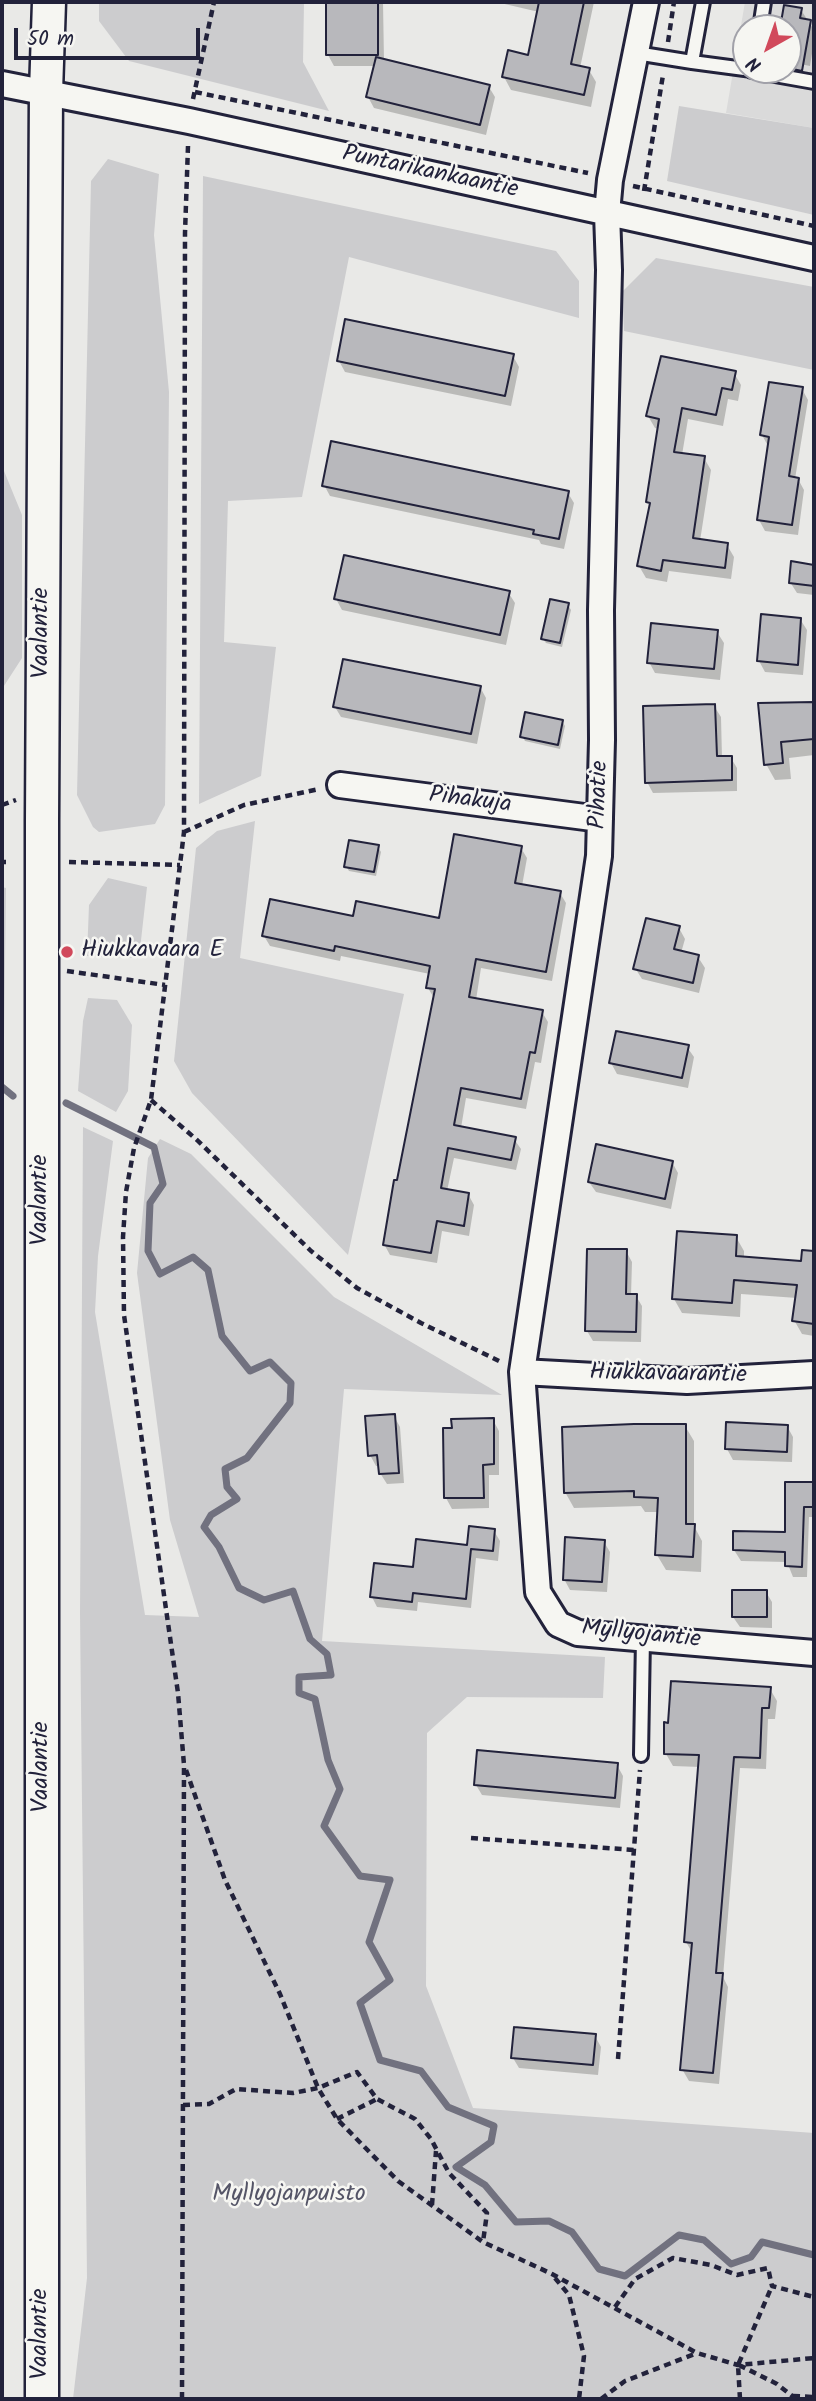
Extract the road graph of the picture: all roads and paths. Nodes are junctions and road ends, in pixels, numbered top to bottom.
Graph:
1 (49, 2) edge
2 (214, 2) edge
3 (646, 2) edge
4 (674, 2) edge
5 (703, 2) edge
6 (636, 53) junction
7 (665, 58) junction
8 (692, 62) junction
9 (732, 68) edge
10 (2, 84) edge
11 (46, 92) junction
12 (194, 92) junction
13 (189, 121) junction
14 (610, 180) junction
15 (644, 189) junction
16 (607, 213) junction
17 (814, 226) edge
18 (814, 258) edge
19 (340, 785) joint
20 (600, 819) junction
21 (184, 832) junction
22 (69, 862) dead end
23 (180, 865) junction
24 (67, 960) dead end
25 (165, 985) junction
26 (151, 1100) junction
27 (522, 1372) junction
28 (814, 1374) edge
29 (643, 1638) junction
30 (814, 1653) edge
31 (641, 1755) joint
32 (184, 1765) junction
33 (471, 1838) dead end
34 (634, 1850) junction
35 (618, 2059) dead end
36 (317, 2088) junction
37 (377, 2099) junction
38 (183, 2105) junction
39 (337, 2119) junction
40 (436, 2150) junction
41 (432, 2206) junction
42 (483, 2242) junction
43 (552, 2274) junction
44 (772, 2286) junction
45 (814, 2297) edge
46 (615, 2307) junction
47 (697, 2353) junction
48 (814, 2358) edge
49 (738, 2365) junction
50 (814, 2397) edge
51 (794, 2398) edge
52 (42, 2399) edge
53 (183, 2399) edge
54 (579, 2399) edge
55 (601, 2399) edge
56 (740, 2399) edge

1 - 11 street, Vaalantie
2 - 12 path
3 - 6 street, Pihatie
4 - 7 path
5 - 8 lane
6 - 7 lane
6 - 14 street, Pihatie
7 - 8 lane
7 - 15 path
8 - 9 lane
10 - 11 street, Puntarikankaantie
11 - 13 street, Puntarikankaantie
11 - 52 street, Vaalantie
12 - 13 path
12 - 14 path
13 - 16 street, Puntarikankaantie
13 - 21 path
14 - 15 path
14 - 16 street, Pihatie
15 - 17 path
16 - 18 street, Puntarikankaantie
16 - 20 street, Pihatie
19 - 20 street, Pihakuja
19 - 21 path
20 - 27 street, Pihatie
21 - 23 path
22 - 23 path
23 - 25 path
24 - 25 path
25 - 26 path
26 - 27 path
26 - 32 path
27 - 28 street, Hiukkavaarantie
27 - 29 street, Myllyojantie
29 - 30 street, Myllyojantie
29 - 31 lane
31 - 34 path
32 - 36 path
32 - 38 path
33 - 34 path
34 - 35 path
36 - 37 path
36 - 38 path
36 - 39 path
37 - 39 path
37 - 40 path
38 - 53 path
39 - 41 path
40 - 41 path
40 - 42 path
41 - 42 path
42 - 43 path
43 - 46 path
43 - 54 path
44 - 45 path
44 - 46 path
44 - 49 path
46 - 47 path
47 - 49 path
47 - 55 path
48 - 49 path
49 - 51 path
49 - 56 path
50 - 51 path

